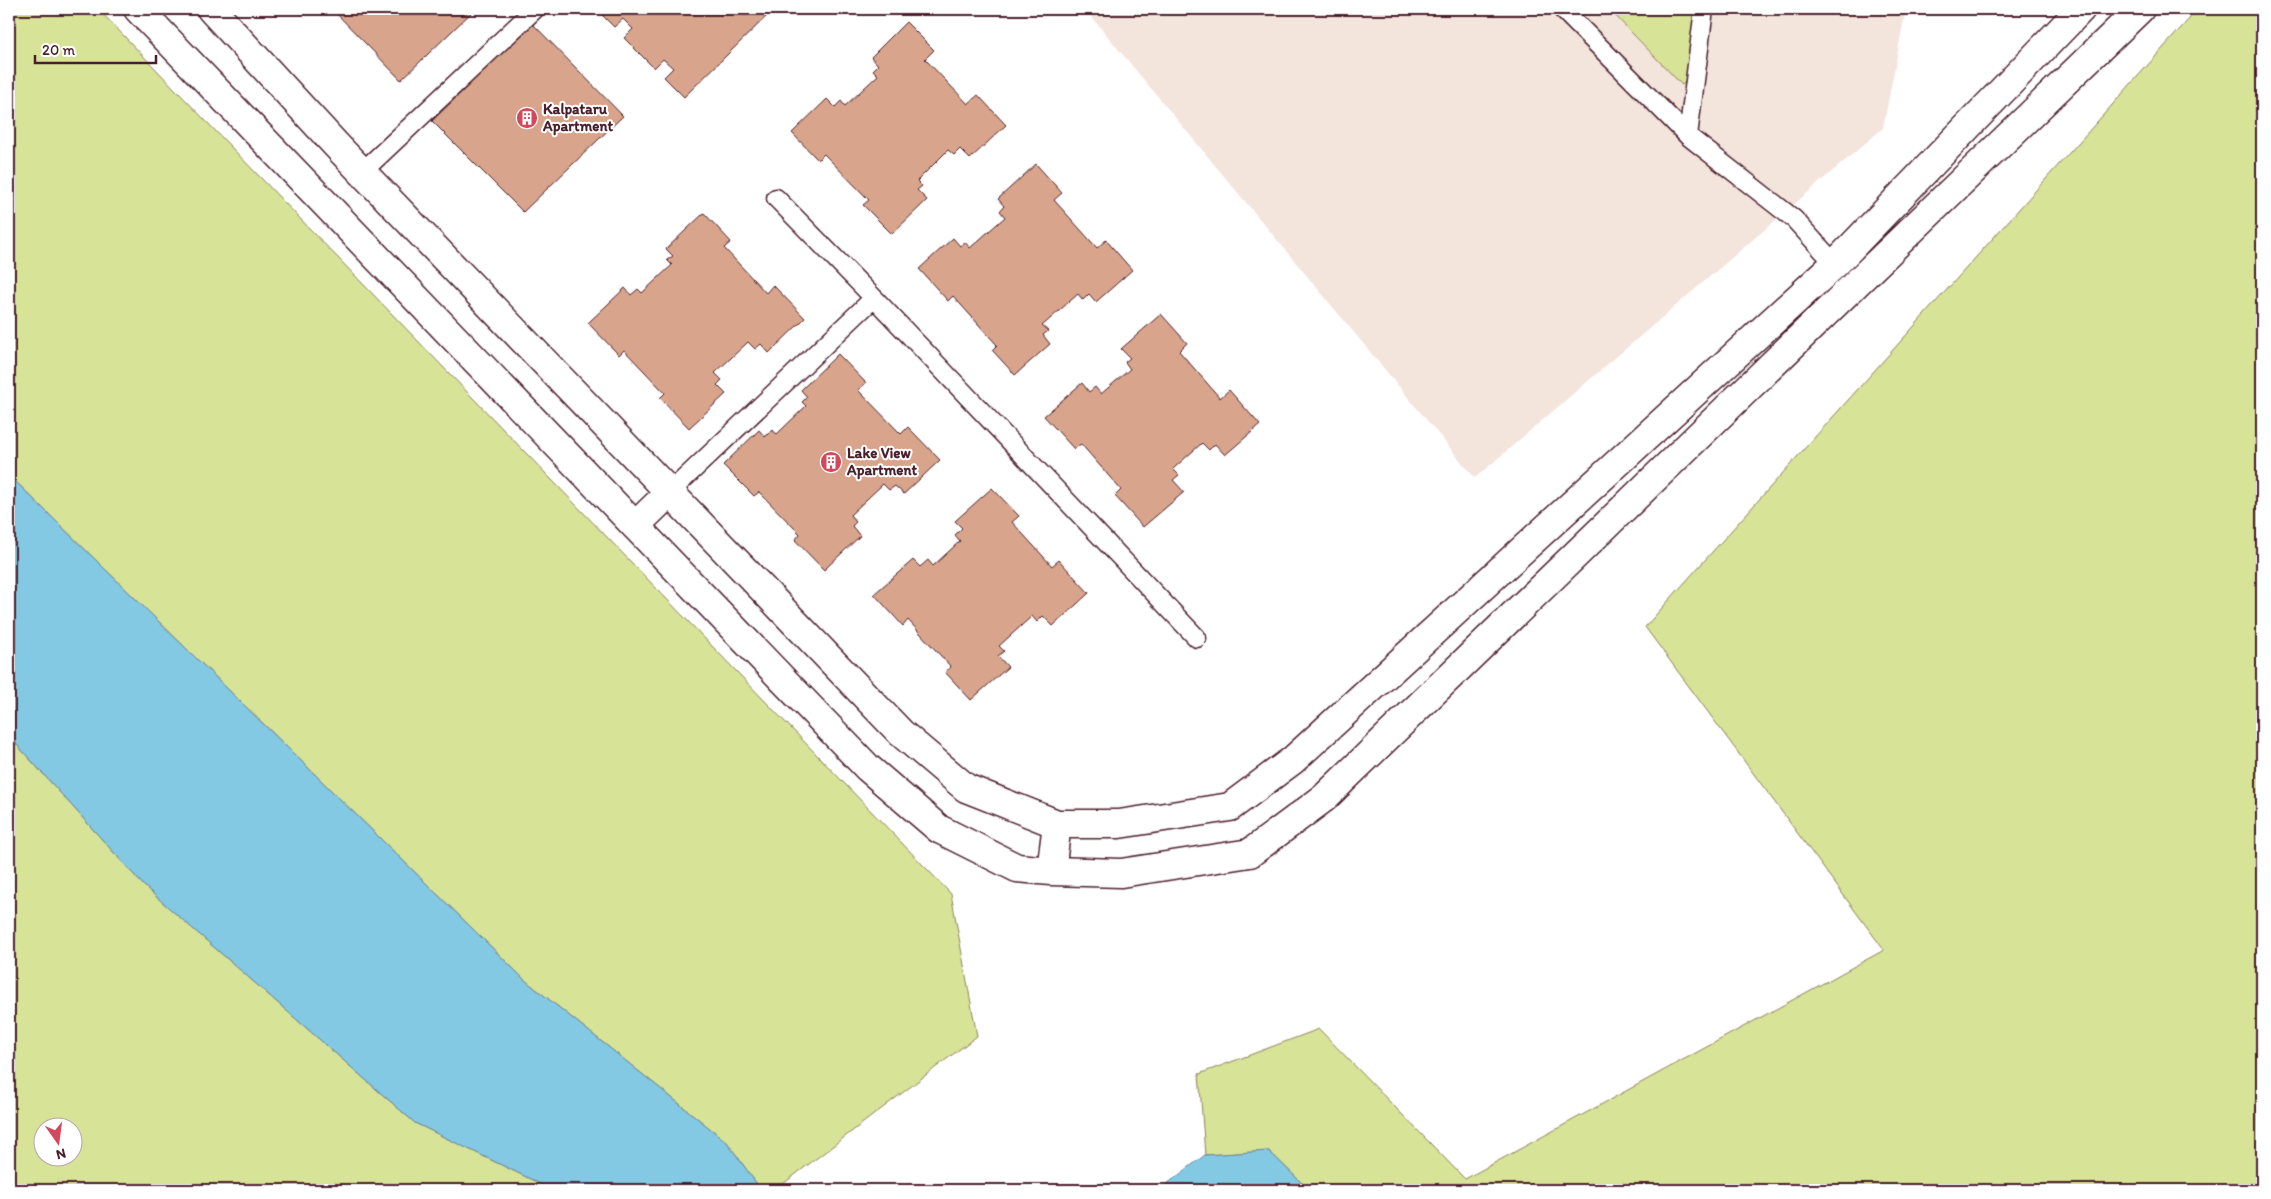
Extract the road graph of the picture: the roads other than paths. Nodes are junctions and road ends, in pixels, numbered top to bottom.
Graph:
1 (138, 9) edge
2 (211, 9) edge
3 (534, 9) edge
4 (1562, 9) edge
5 (1704, 9) edge
6 (2081, 9) edge
7 (2140, 9) edge
8 (1688, 136) junction
9 (362, 172) junction
10 (776, 198) dead end
11 (1835, 264) junction
12 (874, 298) junction
13 (670, 492) junction
14 (635, 526) junction
15 (1197, 638) dead end
16 (1057, 824) junction
17 (1051, 872) junction

1 - 14 street
2 - 9 street
3 - 9 lane
4 - 8 lane
5 - 8 lane
6 - 11 street
7 - 17 street
8 - 11 lane
9 - 13 street
10 - 12 lane
11 - 16 street
12 - 13 lane
12 - 15 lane
13 - 14 street
13 - 16 street
14 - 17 street
16 - 17 street

